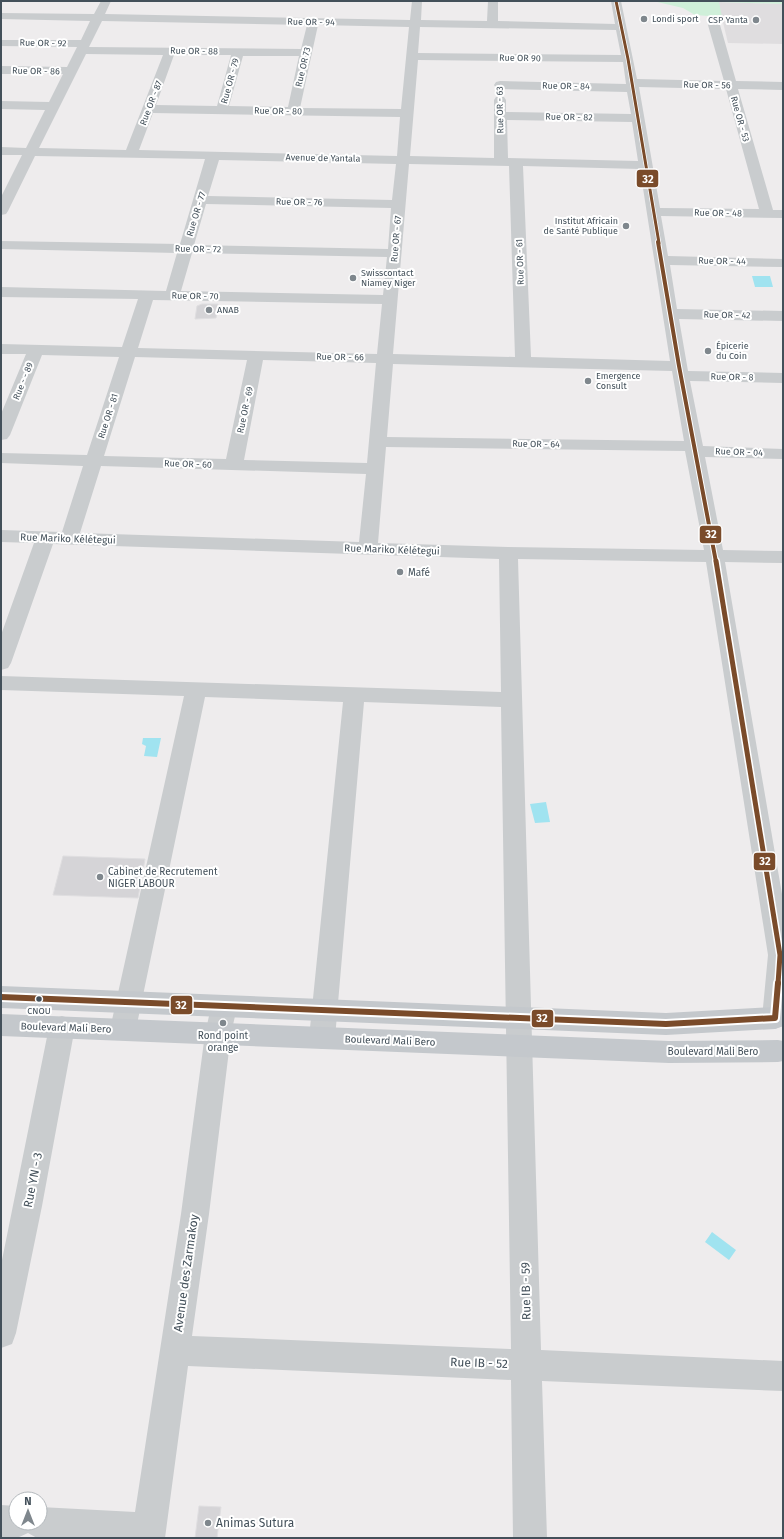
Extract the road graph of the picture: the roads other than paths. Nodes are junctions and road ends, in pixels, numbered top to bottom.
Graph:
1 (106, 1) edge
2 (417, 1) edge
3 (493, 1) edge
4 (616, 1) edge
5 (183, 7) dead end
6 (1, 16) edge
7 (97, 18) junction
8 (176, 19) junction
9 (314, 22) junction
10 (415, 24) junction
11 (492, 25) junction
12 (714, 25) dead end
13 (621, 27) junction
14 (1, 43) edge
15 (83, 47) junction
16 (170, 51) junction
17 (238, 52) junction
18 (306, 53) junction
19 (412, 56) junction
20 (499, 57) junction
21 (628, 59) junction
22 (1, 70) edge
23 (71, 71) junction
24 (500, 85) junction
25 (632, 85) junction
26 (730, 85) junction
27 (783, 86) edge
28 (1, 105) edge
29 (54, 106) junction
30 (149, 109) junction
31 (222, 110) junction
32 (293, 111) junction
33 (407, 113) junction
34 (500, 116) junction
35 (638, 118) junction
36 (1, 151) edge
37 (31, 152) junction
38 (131, 154) junction
39 (213, 156) junction
40 (403, 160) junction
41 (501, 162) junction
42 (516, 162) junction
43 (646, 165) junction
44 (200, 200) junction
45 (399, 204) junction
46 (2, 205) edge
47 (653, 212) junction
48 (767, 214) junction
49 (783, 214) edge
50 (1, 245) edge
51 (186, 249) junction
52 (394, 253) junction
53 (662, 260) junction
54 (783, 263) edge
55 (1, 292) edge
56 (147, 295) junction
57 (172, 295) junction
58 (390, 300) junction
59 (671, 314) junction
60 (783, 316) edge
61 (1, 349) edge
62 (36, 350) junction
63 (129, 352) junction
64 (256, 355) junction
65 (385, 358) junction
66 (523, 362) junction
67 (680, 371) junction
68 (783, 378) edge
69 (1, 435) edge
70 (378, 442) junction
71 (694, 449) junction
72 (783, 454) edge
73 (1, 458) edge
74 (94, 461) junction
75 (234, 465) junction
76 (375, 468) junction
77 (1, 536) edge
78 (46, 537) junction
79 (69, 538) junction
80 (368, 548) junction
81 (508, 553) junction
82 (715, 557) junction
83 (783, 557) edge
84 (1, 662) edge
85 (1, 683) edge
86 (196, 690) junction
87 (354, 695) junction
88 (512, 700) junction
89 (782, 958) edge
90 (1, 997) edge
91 (129, 1002) junction
92 (325, 1010) junction
93 (779, 1016) edge
94 (221, 1021) junction
95 (1, 1024) edge
96 (62, 1027) junction
97 (123, 1029) junction
98 (519, 1031) junction
99 (322, 1038) junction
100 (781, 1053) edge
101 (1, 1333) edge
102 (175, 1350) junction
103 (527, 1364) junction
104 (783, 1376) edge
105 (48, 1524) edge
106 (148, 1533) edge
107 (530, 1538) edge

1 - 7 street
2 - 10 street, Rue OR - 67
3 - 11 street
4 - 13 street
5 - 8 street
6 - 7 street, Rue OR - 94
7 - 8 street, Rue OR - 94
7 - 15 street
8 - 9 street, Rue OR - 94
9 - 10 street, Rue OR - 94
9 - 18 street, Rue OR 73
10 - 11 street, Rue OR - 94
10 - 19 street, Rue OR - 67
11 - 13 street, Rue OR - 94
12 - 26 street, Rue OR - 53
13 - 21 street
14 - 15 street, Rue OR - 92
15 - 16 street, Rue OR - 88
15 - 23 street
16 - 17 street, Rue OR - 88
16 - 30 street, Rue OR - 87
17 - 18 street, Rue OR - 88
17 - 31 street, Rue OR - 79
18 - 32 street, Rue OR 73
19 - 20 street, Rue OR 90
19 - 33 street, Rue OR - 67
20 - 21 street, Rue OR 90
20 - 24 street, Rue OR - 63
21 - 25 street
22 - 23 street, Rue OR - 86
23 - 29 street
24 - 25 street, Rue OR - 84
24 - 34 street, Rue OR - 63
25 - 26 street, Rue OR - 56
25 - 35 street
26 - 27 street, Rue OR - 56
26 - 48 street, Rue OR - 53
28 - 29 street
29 - 37 street
30 - 31 street, Rue OR - 80
30 - 38 street, Rue OR - 87
31 - 32 street, Rue OR - 80
32 - 33 street, Rue OR - 80
33 - 40 street, Rue OR - 67
34 - 35 street, Rue OR - 82
34 - 41 street, Rue OR - 63
35 - 43 street
36 - 37 street, Avenue de Yantala
37 - 38 street, Avenue de Yantala
37 - 46 street
38 - 39 street, Avenue de Yantala
39 - 40 street, Avenue de Yantala
39 - 44 street, Rue OR - 77
40 - 41 street, Avenue de Yantala
40 - 45 street, Rue OR - 67
41 - 42 street, Avenue de Yantala
42 - 43 street, Avenue de Yantala
42 - 66 street, Rue OR - 61
43 - 47 street
44 - 45 street, Rue OR - 76
44 - 51 street, Rue OR - 77
45 - 52 street, Rue OR - 67
47 - 48 street, Rue OR - 48
47 - 53 street
48 - 49 street, Rue OR - 48
50 - 51 street, Rue OR - 72
51 - 52 street, Rue OR - 72
51 - 57 street, Rue OR - 77
52 - 58 street, Rue OR - 67
53 - 54 street, Rue OR - 44
53 - 59 street
55 - 56 street, Rue OR - 70
56 - 57 street, Rue OR - 70
56 - 63 street, Rue OR - 81
57 - 58 street, Rue OR - 70
58 - 65 street, Rue OR - 67
59 - 60 street, Rue OR - 42
59 - 67 street
61 - 62 street, Rue OR - 66
62 - 63 street, Rue OR - 66
62 - 69 street, Rue - - 89
63 - 64 street, Rue OR - 66
63 - 74 street, Rue OR - 81
64 - 65 street, Rue OR - 66
64 - 75 street, Rue OR - 69
65 - 66 street, Rue OR - 66
65 - 70 street, Rue OR - 67
66 - 67 street, Rue OR - 66
67 - 68 street, Rue OR - 8
67 - 71 street
70 - 71 street, Rue OR - 64
70 - 76 street, Rue OR - 67
71 - 72 street, Rue OR - 04
71 - 82 street
73 - 74 street, Rue OR - 60
74 - 75 street, Rue OR - 60
74 - 79 street, Rue OR - 81
75 - 76 street, Rue OR - 60
76 - 80 street, Rue OR - 67
77 - 78 street, Rue Mariko Kélétegui
78 - 79 street, Rue Mariko Kélétegui
78 - 84 street
79 - 80 street, Rue Mariko Kélétegui
80 - 81 street, Rue Mariko Kélétegui
81 - 82 street, Rue Mariko Kélétegui
81 - 88 street, Rue IB - 59
82 - 83 street, Rue Mariko Kélétegui
82 - 89 street
85 - 86 street
86 - 87 street
86 - 91 street
87 - 88 street
87 - 92 street
88 - 98 street, Rue IB - 59
89 - 93 street
90 - 91 main road, Boulevard Mali Bero
91 - 94 main road, Boulevard Mali Bero
91 - 97 street
92 - 94 main road, Boulevard Mali Bero
92 - 98 main road, Boulevard Mali Bero
92 - 99 street
93 - 98 main road, Boulevard Mali Bero
93 - 100 main road
94 - 97 main road, Boulevard Mali Bero
94 - 99 main road, Boulevard Mali Bero
94 - 102 street, Avenue des Zarmakoy
95 - 96 main road, Boulevard Mali Bero
96 - 97 main road, Boulevard Mali Bero
96 - 101 street, Rue YN - 3
98 - 99 main road, Boulevard Mali Bero
98 - 100 main road, Boulevard Mali Bero
98 - 103 street, Rue IB - 59
102 - 103 street, Rue IB - 52
102 - 106 street, Avenue des Zarmakoy
103 - 104 street, Rue IB - 52
103 - 107 street, Rue IB - 59
105 - 106 street

